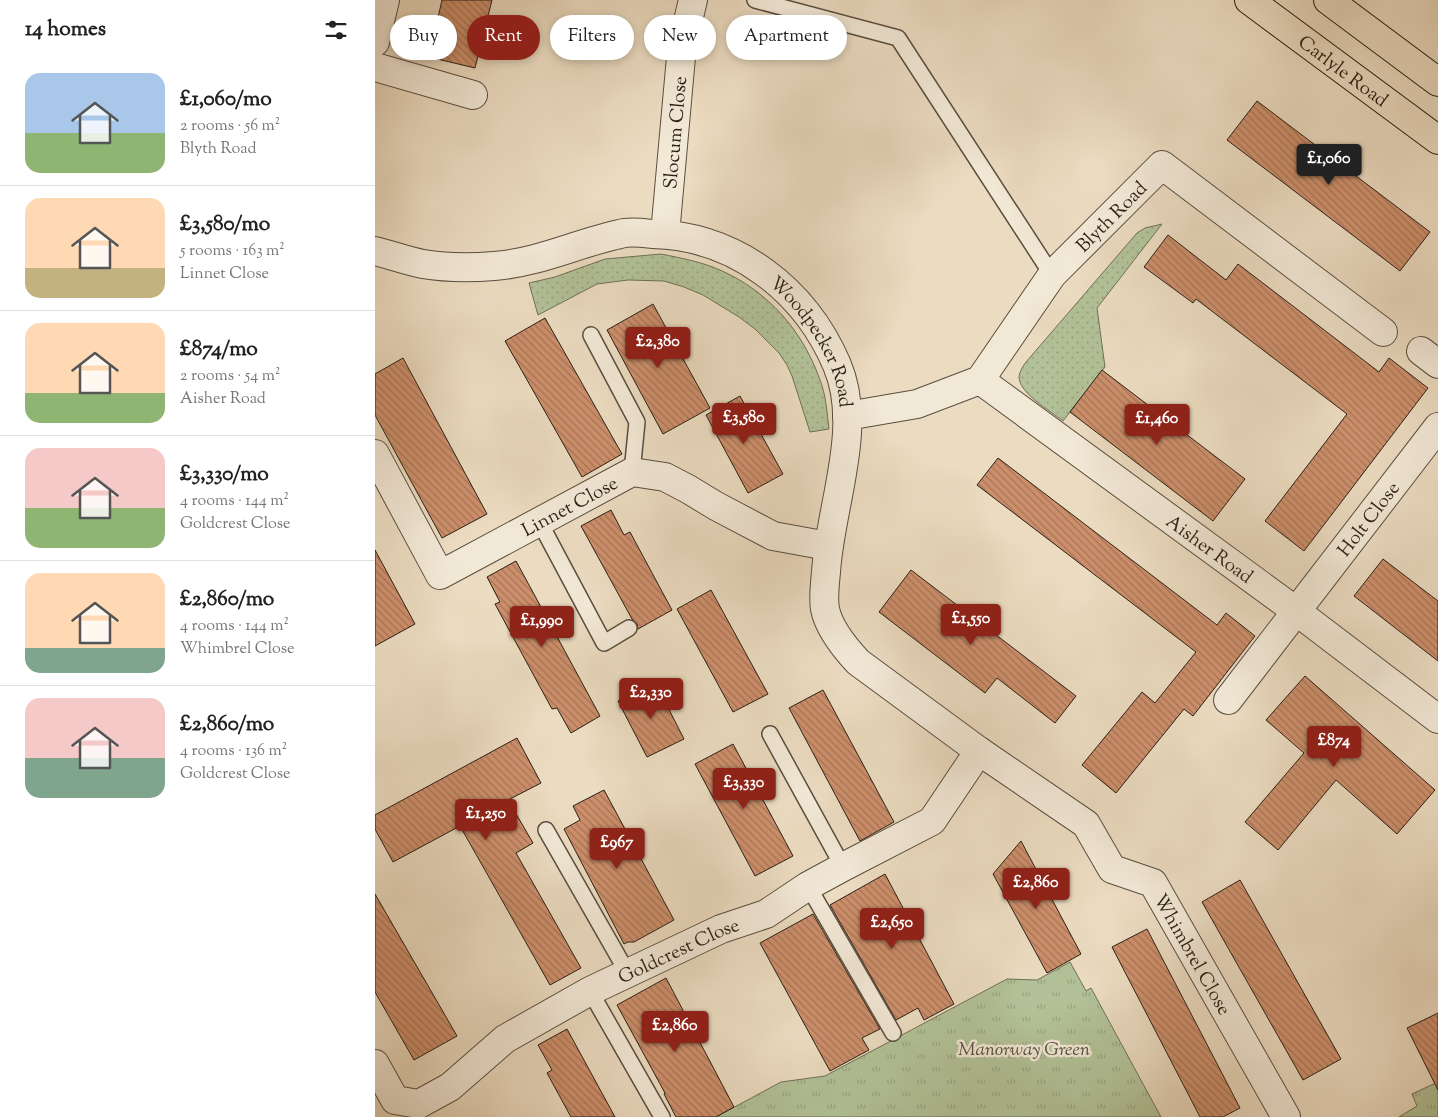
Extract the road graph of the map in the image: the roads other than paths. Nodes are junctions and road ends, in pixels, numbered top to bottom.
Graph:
1 (385, 0) edge
2 (693, 0) edge
3 (755, 0) edge
4 (1249, 0) edge
5 (1328, 0) edge
6 (375, 42) edge
7 (375, 67) edge
8 (1438, 82) edge
9 (473, 95) dead end
10 (1438, 140) edge
11 (665, 234) junction
12 (375, 251) edge
13 (1052, 275) junction
14 (1383, 332) dead end
15 (591, 335) dead end
16 (980, 380) junction
17 (847, 416) junction
18 (1438, 427) edge
19 (375, 454) edge
20 (632, 472) junction
21 (539, 521) junction
22 (828, 546) junction
23 (1296, 611) junction
24 (629, 628) dead end
25 (1228, 700) dead end
26 (1438, 719) edge
27 (770, 734) dead end
28 (979, 751) junction
29 (545, 830) dead end
30 (843, 867) junction
31 (809, 886) junction
32 (627, 972) junction
33 (590, 991) junction
34 (893, 1033) dead end
35 (375, 1064) edge
36 (403, 1109) edge
37 (662, 1117) edge
38 (1286, 1117) edge

1 - 6 street
2 - 11 street, Slocum Close
3 - 13 lane
4 - 10 main road, Carlyle Road
5 - 8 main road
7 - 9 street
11 - 12 street, Woodpecker Road
11 - 17 street, Woodpecker Road
13 - 14 street, Blyth Road
13 - 16 street, Blyth Road
15 - 20 lane
16 - 17 street
16 - 23 street, Aisher Road
17 - 22 street, Woodpecker Road
18 - 23 street, Holt Close
19 - 21 street, Linnet Close
20 - 21 street, Linnet Close
20 - 22 street, Linnet Close
21 - 24 lane
22 - 28 street, Woodpecker Road
23 - 25 street, Holt Close
23 - 26 street, Aisher Road
27 - 30 lane
28 - 30 street, Goldcrest Close
28 - 38 street, Whimbrel Close
29 - 32 lane
30 - 31 street, Goldcrest Close
31 - 32 street, Goldcrest Close
31 - 34 lane
32 - 33 street, Goldcrest Close
33 - 36 street, Goldcrest Close
33 - 37 lane
35 - 36 street, Goldcrest Close

